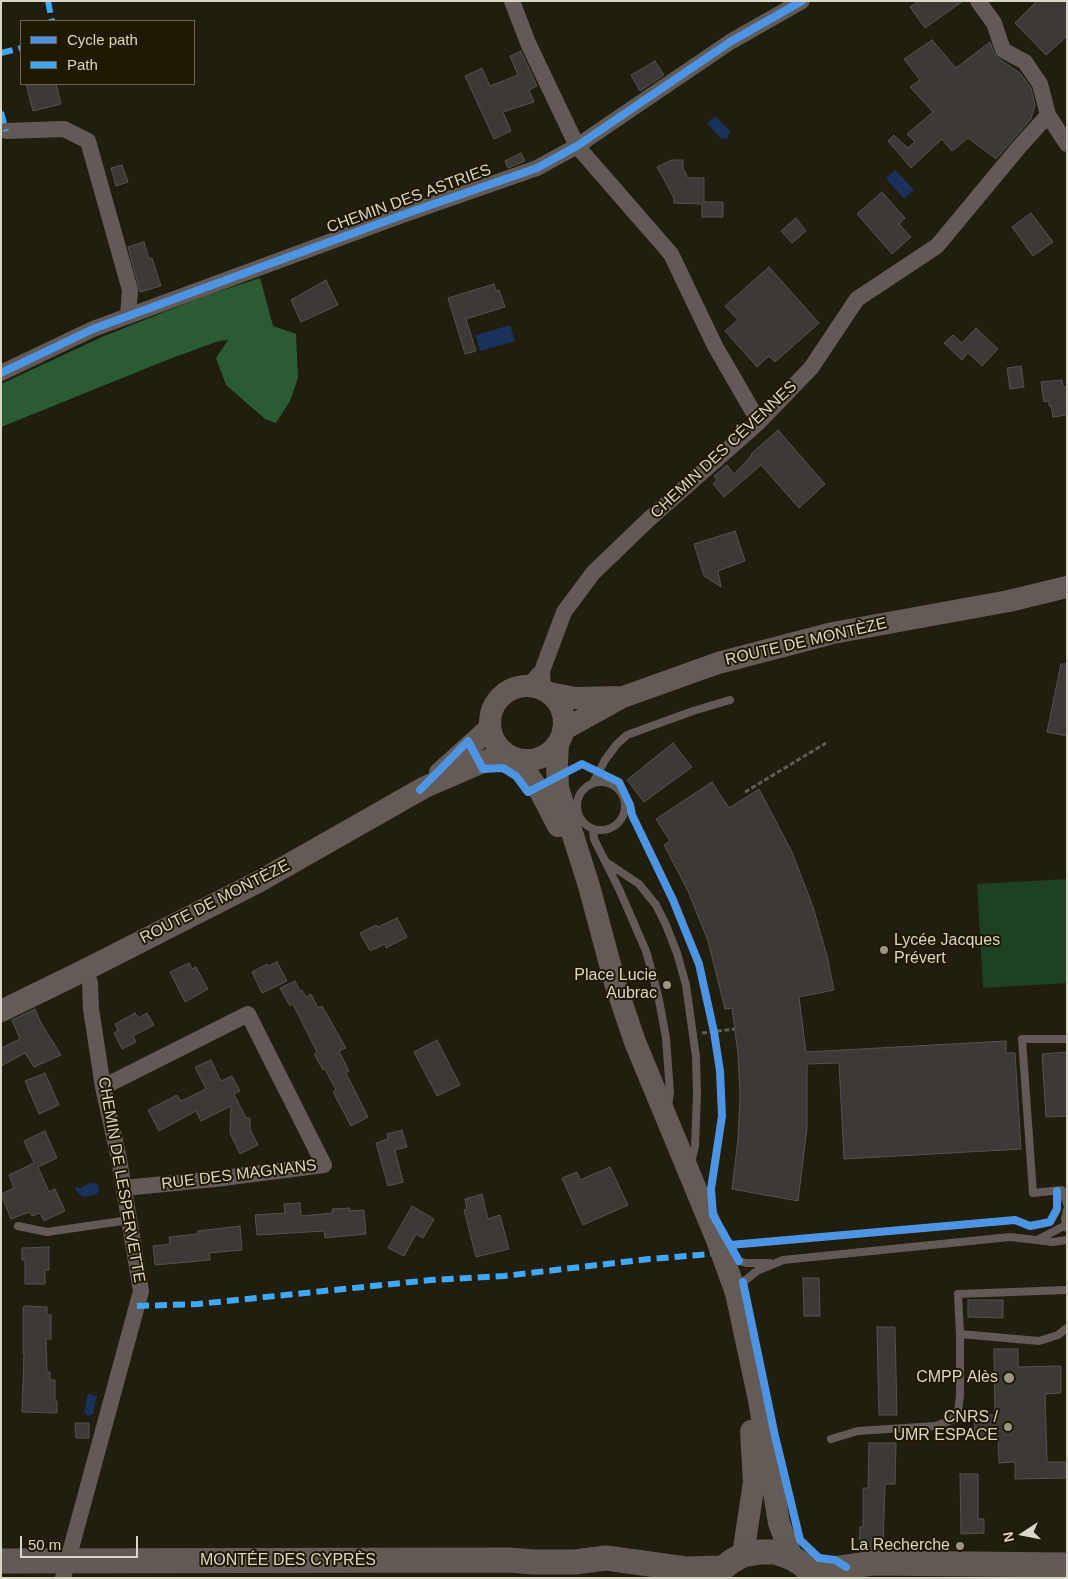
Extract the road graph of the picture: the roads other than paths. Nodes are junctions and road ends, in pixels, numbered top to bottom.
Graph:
1 (512, 1) edge
2 (802, 1) edge
3 (978, 1) edge
4 (1048, 115) junction
5 (6, 131) dead end
6 (1067, 144) edge
7 (577, 146) junction
8 (128, 316) junction
9 (1, 373) edge
10 (759, 422) junction
11 (1067, 587) edge
12 (540, 685) junction
13 (623, 697) junction
14 (730, 700) dead end
15 (490, 728) junction
16 (561, 737) junction
17 (510, 756) junction
18 (593, 783) junction
19 (425, 786) junction
20 (558, 788) junction
21 (577, 804) junction
22 (593, 829) junction
23 (606, 862) junction
24 (85, 970) junction
25 (1, 1011) edge
26 (1067, 1038) edge
27 (103, 1087) junction
28 (667, 1120) junction
29 (689, 1172) junction
30 (124, 1188) junction
31 (1067, 1204) edge
32 (1067, 1210) edge
33 (129, 1220) junction
34 (18, 1226) dead end
35 (1066, 1226) edge
36 (1037, 1240) junction
37 (1067, 1240) edge
38 (721, 1251) junction
39 (774, 1263) junction
40 (1067, 1290) edge
41 (736, 1293) junction
42 (1067, 1328) edge
43 (960, 1334) junction
44 (831, 1439) dead end
45 (1, 1561) edge
46 (575, 1562) junction
47 (951, 1563) junction
48 (1067, 1564) edge
49 (727, 1567) edge
50 (806, 1569) edge
51 (65, 1570) edge
52 (614, 1578) edge
53 (889, 1578) edge

1 - 7 street
2 - 7 street, CHEMIN DES ASTRIES
3 - 4 street
4 - 6 street
4 - 10 street, CHEMIN DES CÉVENNES
5 - 8 street
7 - 8 street, CHEMIN DES ASTRIES
7 - 10 street
8 - 9 street, CHEMIN DES ASTRIES
10 - 12 street, CHEMIN DES CÉVENNES
11 - 13 street, ROUTE DE MONTÈZE
12 - 13 street, ROUTE DE MONTÈZE
12 - 15 street
12 - 16 street
13 - 16 street
14 - 18 lane
15 - 17 street
15 - 19 street, ROUTE DE MONTÈZE
16 - 17 street
16 - 20 street
17 - 19 street, ROUTE DE MONTÈZE
17 - 49 street
18 - 21 lane
18 - 22 lane
19 - 24 street, ROUTE DE MONTÈZE
20 - 21 lane
20 - 28 street
21 - 22 lane
22 - 23 lane
23 - 28 lane
23 - 29 lane
24 - 25 street, ROUTE DE MONTÈZE
24 - 27 street, CHEMIN DE LESPERVETTE
26 - 31 lane
27 - 30 street, CHEMIN DE LESPERVETTE
27 - 30 street, RUE DES MAGNANS
28 - 29 street
29 - 38 street
30 - 33 street, CHEMIN DE LESPERVETTE
32 - 35 lane
33 - 34 lane
33 - 51 street, CHEMIN DE LESPERVETTE
35 - 36 lane
36 - 37 lane
36 - 39 lane
38 - 39 lane
38 - 41 street
39 - 41 lane
40 - 43 lane
41 - 50 street
42 - 43 lane
43 - 44 lane
45 - 51 main road, MONTÉE DES CYPRÈS
46 - 49 main road, MONTÉE DES CYPRÈS
46 - 51 main road, MONTÉE DES CYPRÈS
46 - 52 main road, MONTÉE DES CYPRÈS
47 - 48 main road
47 - 50 main road
47 - 53 main road
49 - 50 main road, MONTÉE DES CYPRÈS

